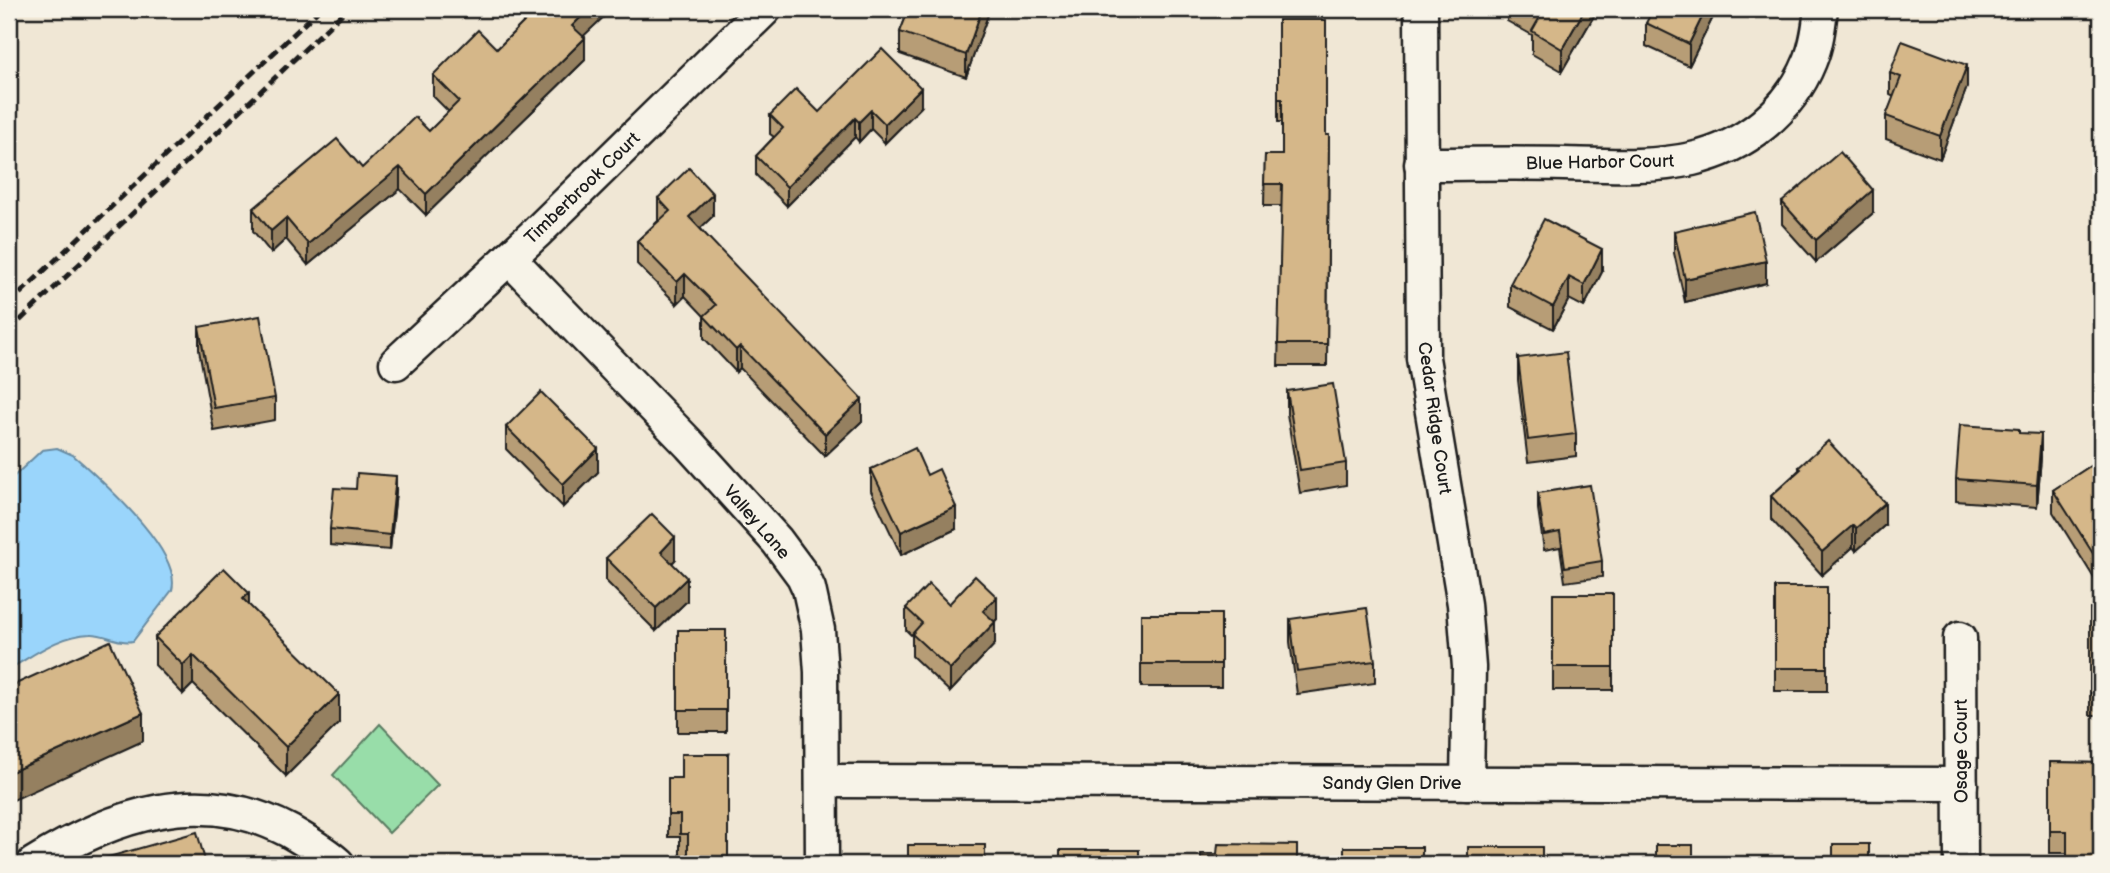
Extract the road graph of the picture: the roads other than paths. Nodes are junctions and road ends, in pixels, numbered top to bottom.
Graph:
1 (765, 9) edge
2 (1421, 9) edge
3 (1821, 9) edge
4 (1421, 164) junction
5 (509, 258) junction
6 (396, 363) dead end
7 (1960, 638) dead end
8 (822, 781) junction
9 (1467, 783) junction
10 (1961, 784) junction
11 (33, 864) edge
12 (338, 864) edge
13 (822, 864) edge
14 (1961, 864) edge

1 - 5 street, Timberbrook Court
2 - 4 street, Cedar Ridge Court
3 - 4 street, Blue Harbor Court
4 - 9 street, Cedar Ridge Court
5 - 6 street, Timberbrook Court
5 - 8 street, Valley Lane
7 - 10 street, Osage Court
8 - 9 street, Sandy Glen Drive
8 - 13 street, Valley Lane
9 - 10 street, Sandy Glen Drive
10 - 14 street, Osage Court
11 - 12 street

